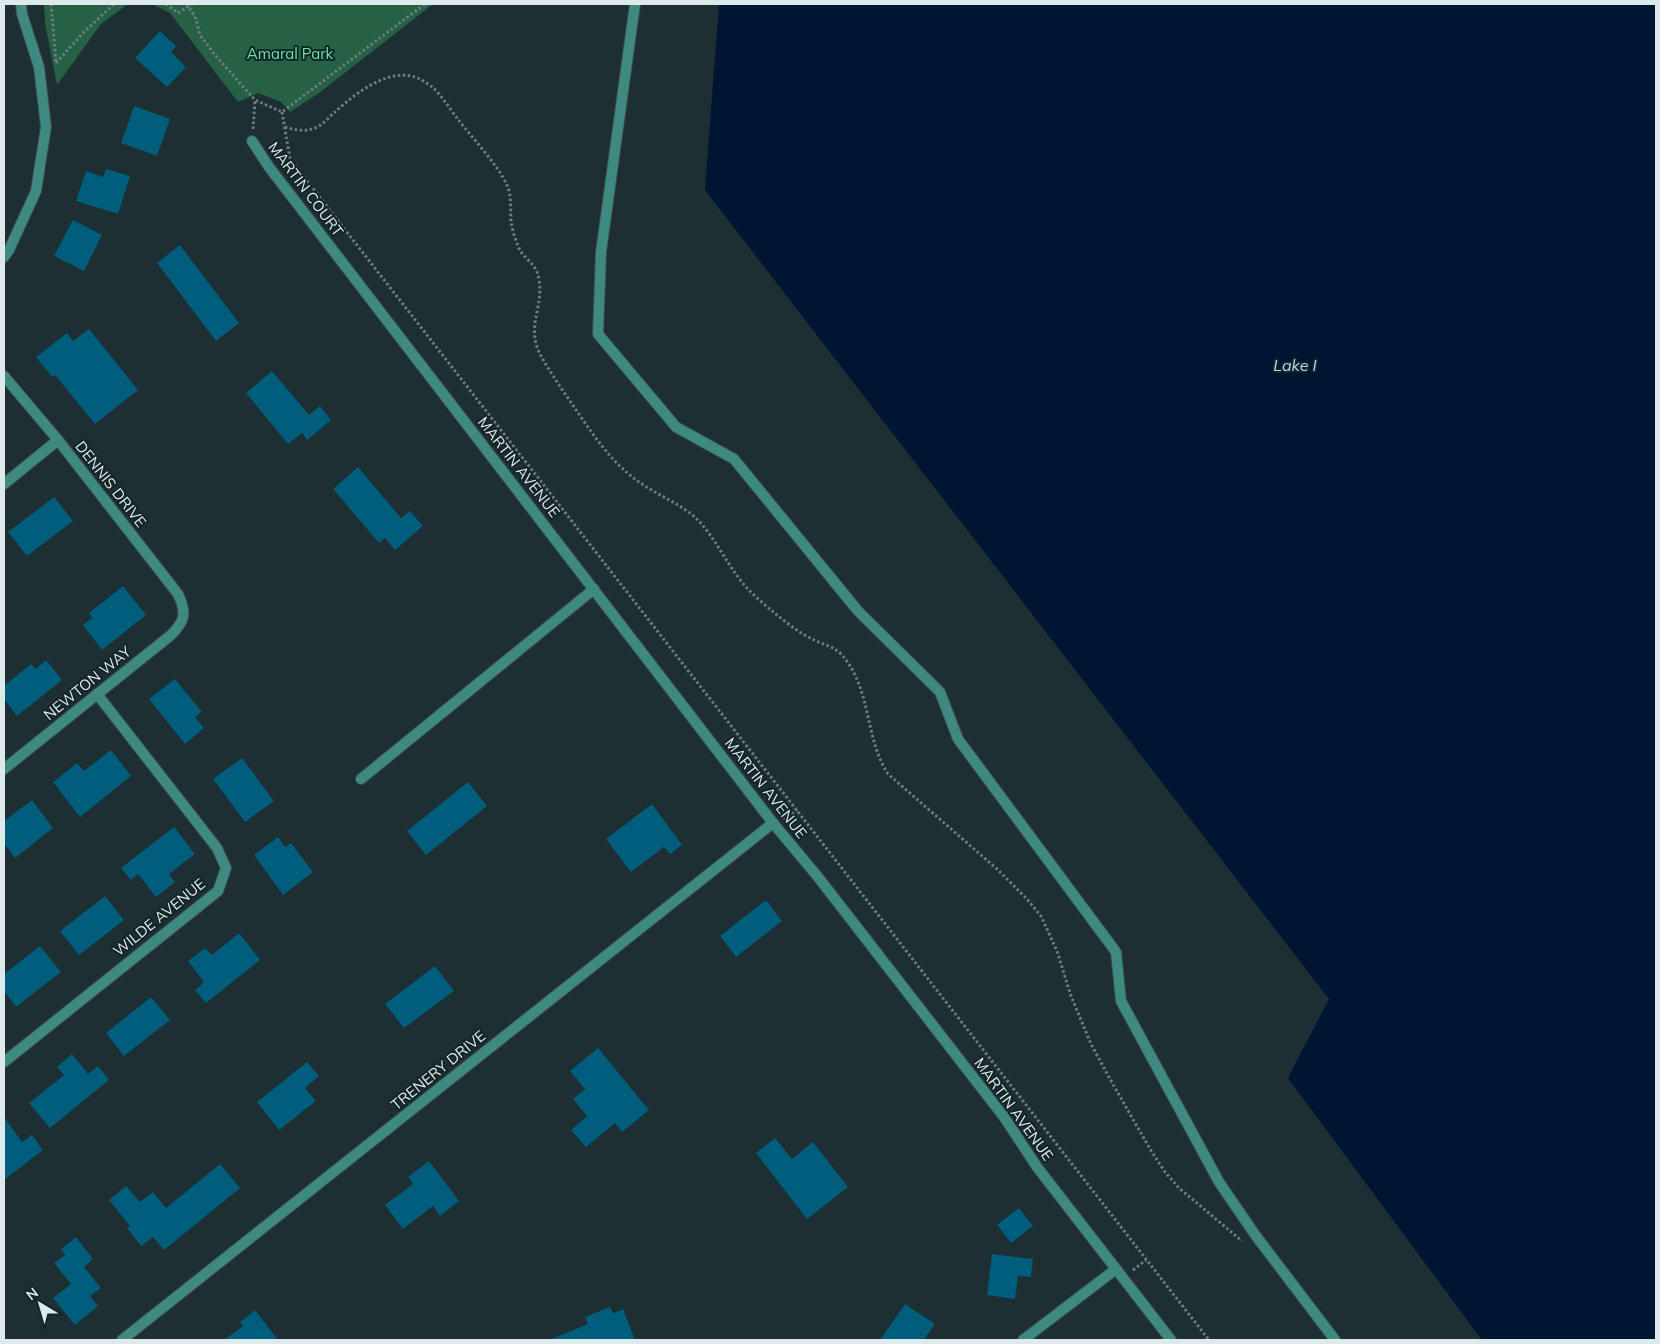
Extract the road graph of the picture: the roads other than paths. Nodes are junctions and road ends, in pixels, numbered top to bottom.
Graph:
1 (21, 4) edge
2 (635, 4) edge
3 (252, 141) road end
4 (337, 255) joint
5 (4, 257) edge
6 (4, 376) edge
7 (58, 440) junction
8 (4, 484) edge
9 (594, 589) junction
10 (184, 616) joint
11 (97, 694) junction
12 (4, 769) edge
13 (361, 779) dead end
14 (772, 823) junction
15 (4, 1062) edge
16 (1116, 1269) junction
17 (122, 1340) edge
18 (1023, 1340) edge
19 (1171, 1340) edge
20 (1335, 1340) edge

1 - 5 street
2 - 20 street
3 - 4 street, MARTIN COURT
4 - 9 street, MARTIN AVENUE
6 - 7 street, DENNIS DRIVE
7 - 8 street
7 - 10 street, DENNIS DRIVE
9 - 13 street
9 - 14 street, MARTIN AVENUE
10 - 11 street, NEWTON WAY
11 - 12 street, NEWTON WAY
11 - 15 street, WILDE AVENUE
14 - 16 street, MARTIN AVENUE
14 - 17 street, TRENERY DRIVE
16 - 18 street
16 - 19 street, MARTIN AVENUE

